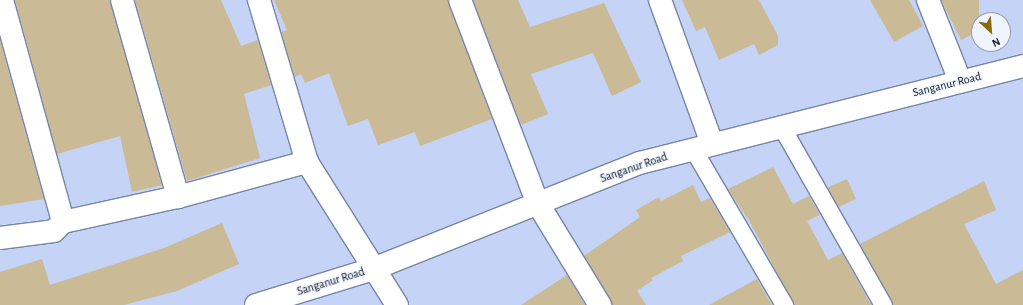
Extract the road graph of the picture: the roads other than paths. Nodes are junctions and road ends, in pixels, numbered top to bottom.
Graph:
1 (2, 0) edge
2 (122, 0) edge
3 (259, 0) edge
4 (460, 0) edge
5 (660, 0) edge
6 (928, 0) edge
7 (1023, 66) edge
8 (960, 81) junction
9 (782, 126) junction
10 (703, 146) junction
11 (307, 162) junction
12 (178, 197) junction
13 (538, 204) junction
14 (63, 222) junction
15 (0, 238) edge
16 (373, 269) junction
17 (256, 305) edge
18 (397, 305) edge
19 (600, 305) edge
20 (784, 305) edge
21 (883, 305) edge

1 - 14 street
2 - 12 street
3 - 11 street
4 - 13 street
5 - 10 street
6 - 8 street
7 - 8 street, Sanganur Road
8 - 9 street, Sanganur Road
9 - 10 street, Sanganur Road
9 - 21 lane
10 - 13 street, Sanganur Road
10 - 20 lane
11 - 12 street
11 - 16 street
12 - 14 street
13 - 16 street, Sanganur Road
13 - 19 street
14 - 15 street
16 - 17 street, Sanganur Road
16 - 18 street

